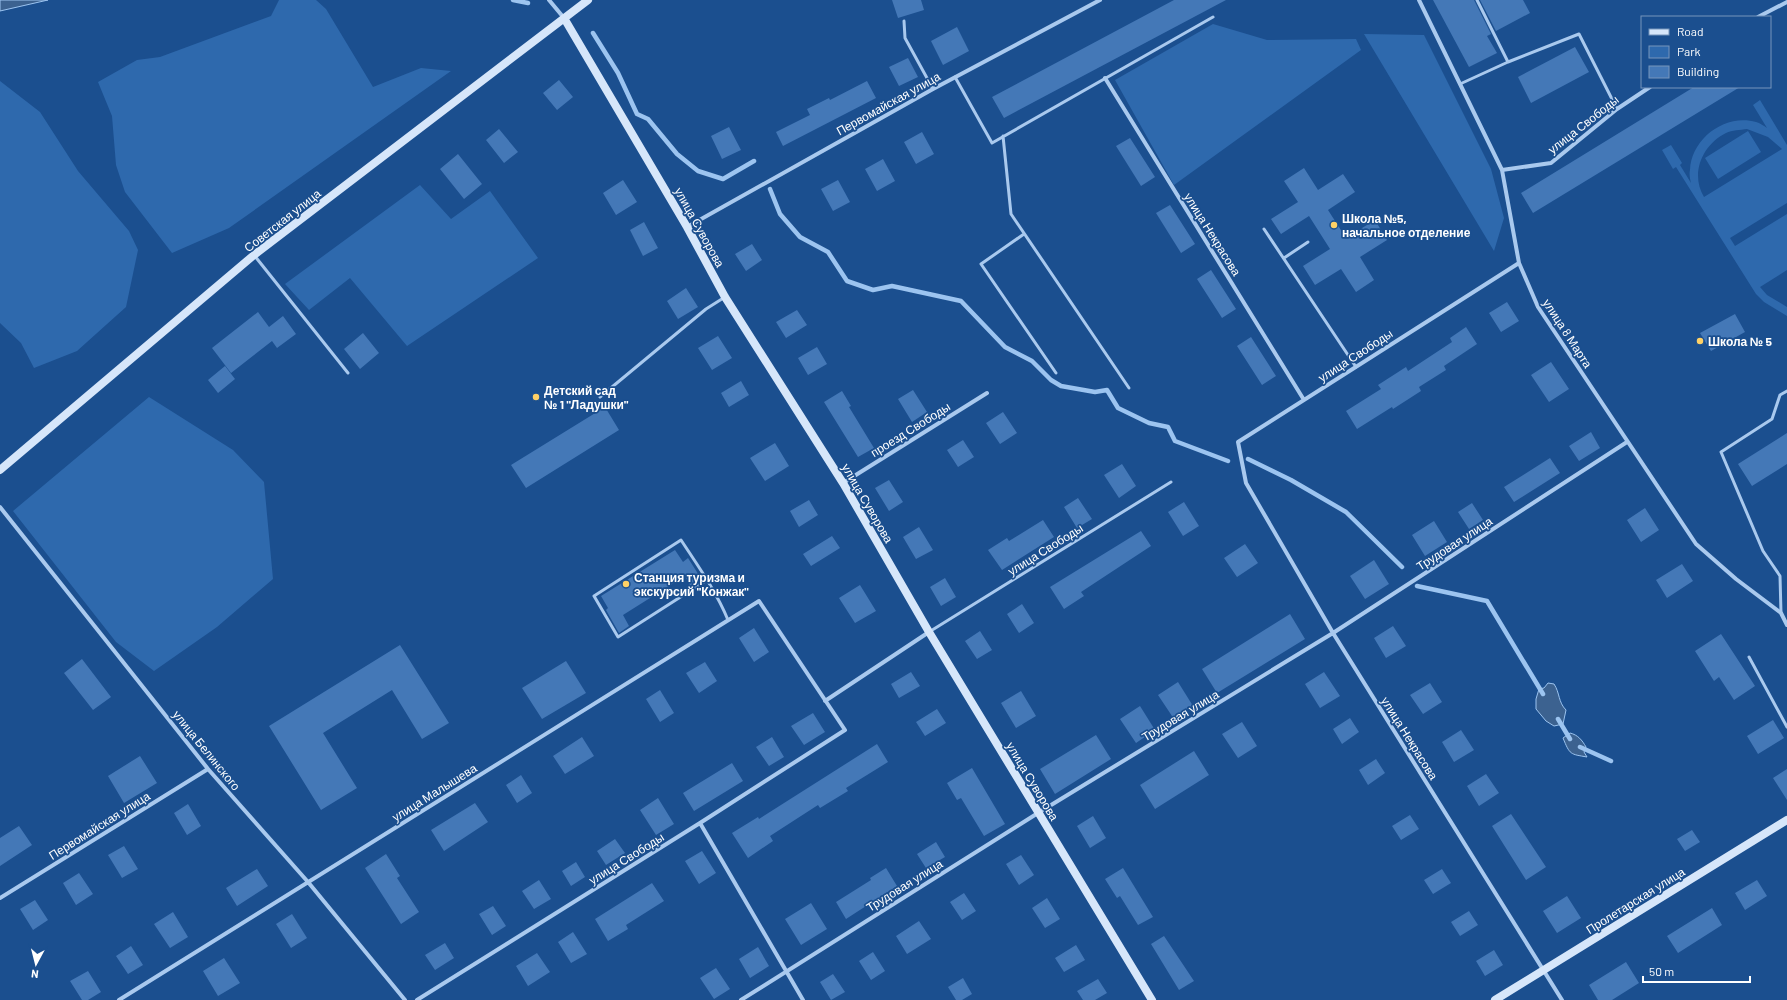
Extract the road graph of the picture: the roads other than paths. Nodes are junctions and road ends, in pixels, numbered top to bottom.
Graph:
1 (549, 0) edge
2 (588, 0) edge
3 (1100, 0) edge
4 (1419, 0) edge
5 (1477, 0) edge
6 (1787, 2) edge
7 (1760, 16) edge
8 (1213, 17) dead end
9 (564, 18) junction
10 (904, 21) dead end
11 (1508, 62) junction
12 (955, 77) junction
13 (1106, 78) junction
14 (1460, 84) junction
15 (1648, 88) edge
16 (933, 89) junction
17 (1617, 109) junction
18 (1003, 136) junction
19 (1502, 170) junction
20 (687, 227) junction
21 (1264, 229) dead end
22 (1024, 234) junction
23 (1308, 242) dead end
24 (254, 255) junction
25 (1284, 258) junction
26 (1518, 263) junction
27 (725, 297) junction
28 (1356, 367) junction
29 (348, 373) dead end
30 (1056, 373) dead end
31 (1129, 388) dead end
32 (1787, 391) edge
33 (987, 393) dead end
34 (600, 397) dead end
35 (1304, 400) junction
36 (1627, 442) junction
37 (0, 470) edge
38 (1171, 482) dead end
39 (843, 483) junction
40 (1246, 483) joint
41 (0, 507) edge
42 (707, 580) junction
43 (1781, 613) junction
44 (728, 620) junction
45 (1787, 625) edge
46 (929, 632) junction
47 (1333, 634) junction
48 (1749, 657) dead end
49 (825, 701) junction
50 (1787, 727) edge
51 (208, 769) junction
52 (1038, 813) junction
53 (1787, 820) edge
54 (700, 823) junction
55 (308, 882) junction
56 (0, 898) edge
57 (1543, 970) junction
58 (786, 972) junction
59 (119, 1000) edge
60 (405, 1000) edge
61 (417, 1000) edge
62 (741, 1000) edge
63 (803, 1000) edge
64 (1152, 1000) edge
65 (1495, 1000) edge
66 (1562, 1000) edge

1 - 9 street
2 - 9 main road, Советская улица
3 - 12 street, Первомайская улица
4 - 14 street, улица 8 Марта
5 - 11 lane
6 - 7 street
8 - 13 lane
9 - 20 main road, улица Суворова
9 - 24 main road, Советская улица
10 - 16 lane
11 - 14 lane
11 - 17 lane
12 - 16 street, Первомайская улица
12 - 18 lane
13 - 18 lane
13 - 35 street, улица Некрасова
14 - 19 street, улица 8 Марта
15 - 17 street, улица Свободы
16 - 20 street, Первомайская улица
17 - 19 street, улица Свободы
18 - 22 lane
19 - 26 street, улица 8 Марта
20 - 27 main road, улица Суворова
21 - 25 lane
22 - 30 lane
22 - 31 lane
23 - 25 lane
24 - 29 lane
24 - 37 main road, Советская улица
25 - 28 lane
26 - 28 street, улица Свободы
26 - 36 street, улица 8 Марта
27 - 34 lane
27 - 39 main road, улица Суворова
28 - 35 street, улица Свободы
32 - 43 lane
33 - 39 street, проезд Свободы
35 - 40 street, улица Свободы
36 - 43 street, улица 8 Марта
36 - 47 street, Трудовая улица
38 - 46 lane, улица Свободы
39 - 46 main road, улица Суворова
40 - 47 street, улица Некрасова
41 - 51 street, улица Белинского
42 - 42 lane
42 - 44 lane
43 - 45 street, улица 8 Марта
44 - 49 street, улица Малышева
44 - 55 street, улица Малышева
46 - 49 street
46 - 52 main road, улица Суворова
47 - 52 street, Трудовая улица
47 - 57 street, улица Некрасова
48 - 50 lane
49 - 54 street, улица Свободы
51 - 55 street, улица Белинского
51 - 56 street, Первомайская улица
52 - 58 street, Трудовая улица
52 - 64 main road, улица Суворова
53 - 57 main road, Пролетарская улица
54 - 58 street
54 - 61 street, улица Свободы
55 - 59 street, улица Малышева
55 - 60 street, улица Белинского
57 - 65 main road, Пролетарская улица
57 - 66 street, улица Некрасова
58 - 62 street, Трудовая улица
58 - 63 street

